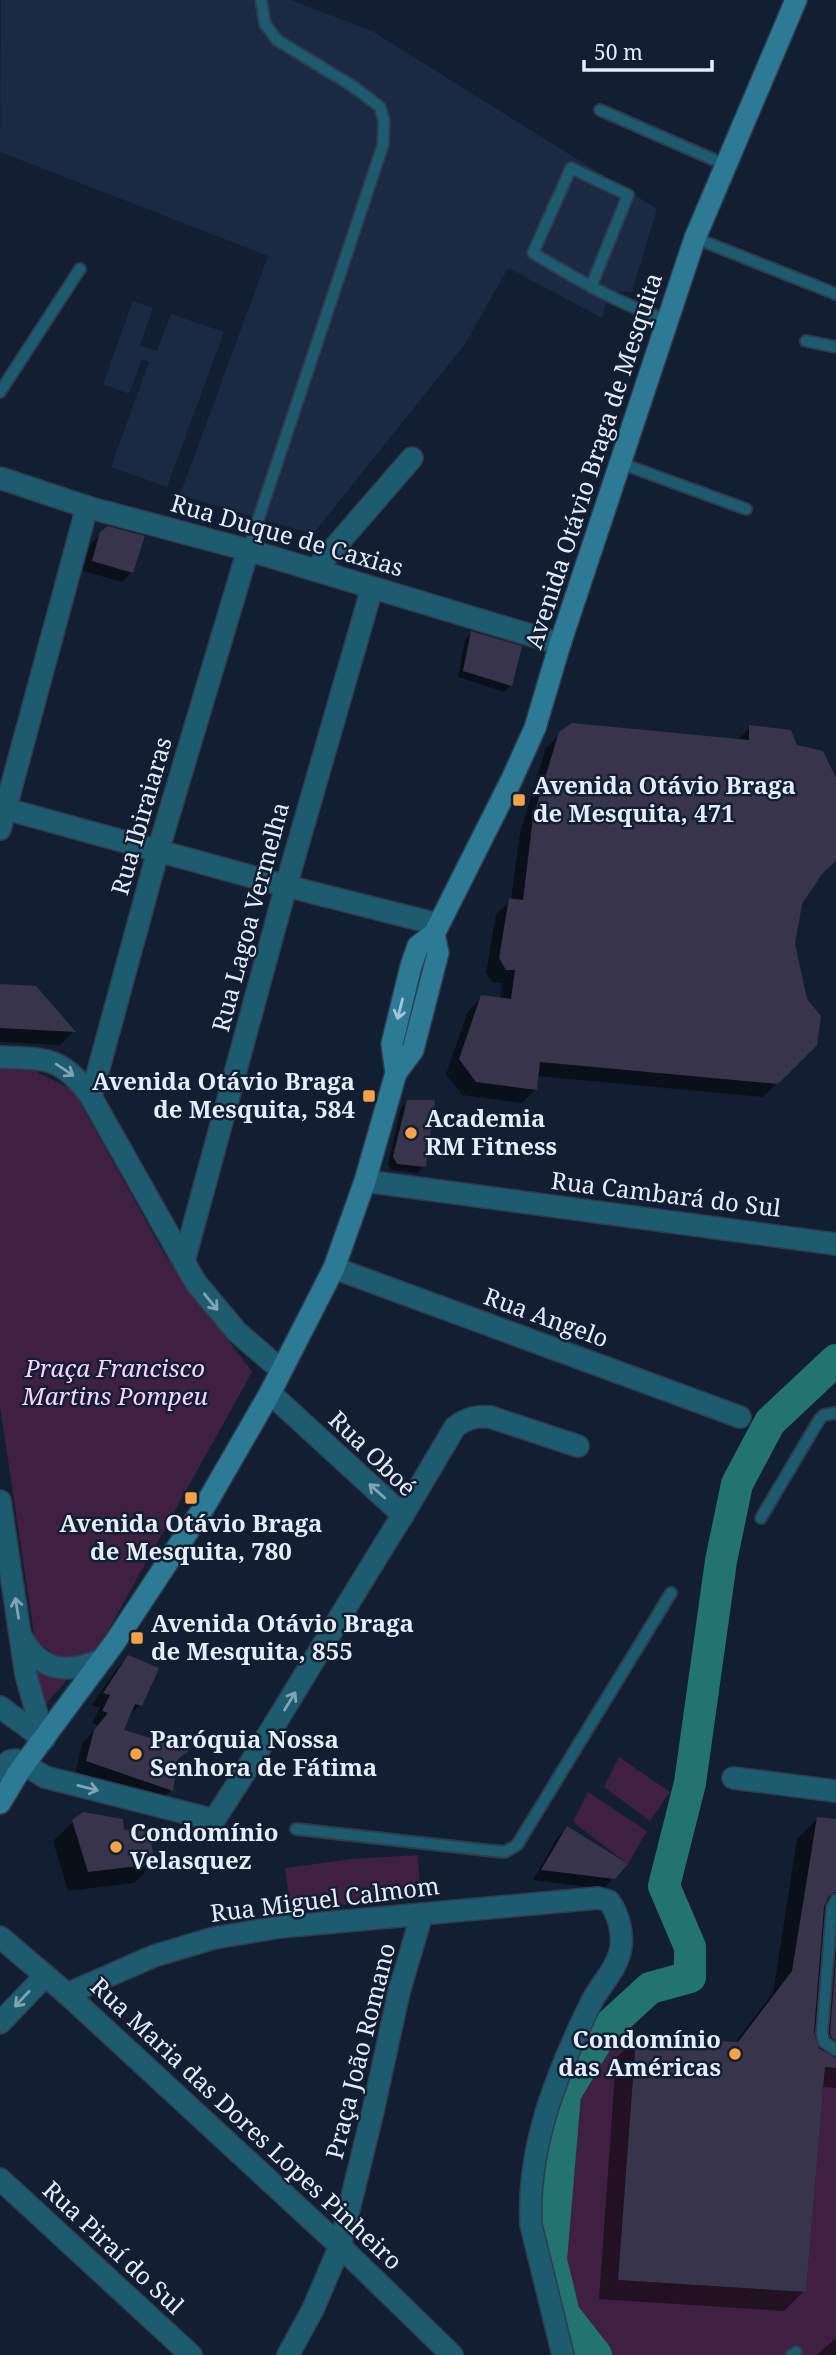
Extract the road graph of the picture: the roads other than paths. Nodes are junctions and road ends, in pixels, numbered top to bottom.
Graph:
1 (261, 0) edge
2 (796, 0) edge
3 (600, 110) dead end
4 (726, 165) junction
5 (695, 238) junction
6 (80, 269) dead end
7 (591, 287) junction
8 (836, 293) edge
9 (667, 320) junction
10 (806, 341) dead end
11 (836, 347) edge
12 (0, 392) edge
13 (412, 458) dead end
14 (620, 463) junction
15 (0, 478) edge
16 (87, 507) junction
17 (746, 509) dead end
18 (248, 550) junction
19 (315, 570) junction
20 (372, 588) junction
21 (560, 644) junction
22 (3, 819) edge
23 (158, 851) junction
24 (286, 886) junction
25 (436, 929) junction
26 (0, 1057) edge
27 (91, 1097) junction
28 (365, 1181) junction
29 (836, 1244) edge
30 (184, 1261) junction
31 (334, 1268) junction
32 (281, 1370) junction
33 (270, 1393) junction
34 (836, 1413) edge
35 (740, 1418) dead end
36 (578, 1446) dead end
37 (0, 1501) edge
38 (403, 1515) junction
39 (761, 1518) dead end
40 (671, 1593) dead end
41 (21, 1636) junction
42 (103, 1659) junction
43 (26, 1675) junction
44 (0, 1701) edge
45 (0, 1707) edge
46 (44, 1739) junction
47 (25, 1763) junction
48 (0, 1770) edge
49 (733, 1777) dead end
50 (836, 1791) edge
51 (0, 1803) edge
52 (296, 1829) dead end
53 (836, 1900) edge
54 (422, 1913) junction
55 (0, 1937) edge
56 (45, 1976) junction
57 (68, 1994) junction
58 (0, 2023) edge
59 (836, 2050) edge
60 (0, 2179) edge
61 (340, 2246) junction
62 (191, 2355) edge
63 (288, 2355) edge
64 (452, 2355) edge
65 (563, 2355) edge

1 - 18 lane
2 - 4 main road, Avenida Otávio Braga de Mesquita
3 - 4 lane
4 - 5 main road, Avenida Otávio Braga de Mesquita
5 - 8 lane
5 - 9 main road, Avenida Otávio Braga de Mesquita
6 - 12 lane
7 - 7 lane
7 - 9 lane
9 - 14 main road, Avenida Otávio Braga de Mesquita
10 - 11 lane
13 - 19 street
14 - 17 lane
14 - 21 main road, Avenida Otávio Braga de Mesquita
15 - 16 street, Rua Duque de Caxias
16 - 18 street, Rua Duque de Caxias
16 - 22 street
18 - 19 street, Rua Duque de Caxias
18 - 23 street, Rua Ibiraiaras
19 - 20 street, Rua Duque de Caxias
20 - 21 street, Rua Duque de Caxias
20 - 24 street, Rua Lagoa Vermelha
21 - 25 main road, Avenida Otávio Braga de Mesquita
22 - 23 street
23 - 24 street
23 - 27 street, Rua Ibiraiaras
24 - 25 street
24 - 30 street, Rua Lagoa Vermelha
25 - 28 main road, Avenida Otávio Braga de Mesquita
26 -> 27 street
27 - 30 street
28 - 29 street, Rua Cambará do Sul
28 - 31 main road, Avenida Otávio Braga de Mesquita
30 -> 32 street
31 - 32 main road, Avenida Otávio Braga de Mesquita
31 - 35 street, Rua Angelo
32 - 33 main road, Avenida Otávio Braga de Mesquita
38 -> 33 street, Rua Oboé
33 - 42 main road, Avenida Otávio Braga de Mesquita
34 - 39 lane
36 - 38 street
41 -> 37 street
47 -> 38 street, Rua Oboé
40 - 52 lane
41 - 42 street
41 - 43 street
42 - 46 main road, Avenida Otávio Braga de Mesquita
43 - 44 street
43 - 46 street
45 - 46 street
46 - 47 main road, Avenida Otávio Braga de Mesquita
47 - 48 street
47 - 51 main road, Avenida Otávio Braga de Mesquita
49 - 50 street
53 - 59 lane
54 - 57 street, Rua Miguel Calmom
54 - 61 street, Praça João Romano
54 - 65 street, Rua Miguel Calmom
55 - 56 street, Rua Maria das Dores Lopes Pinheiro
56 - 57 street, Rua Maria das Dores Lopes Pinheiro
56 -> 58 street
57 - 61 street, Rua Maria das Dores Lopes Pinheiro
60 - 62 street, Rua Piraí do Sul
61 - 63 street, Praça João Romano
61 - 64 street, Rua Maria das Dores Lopes Pinheiro

